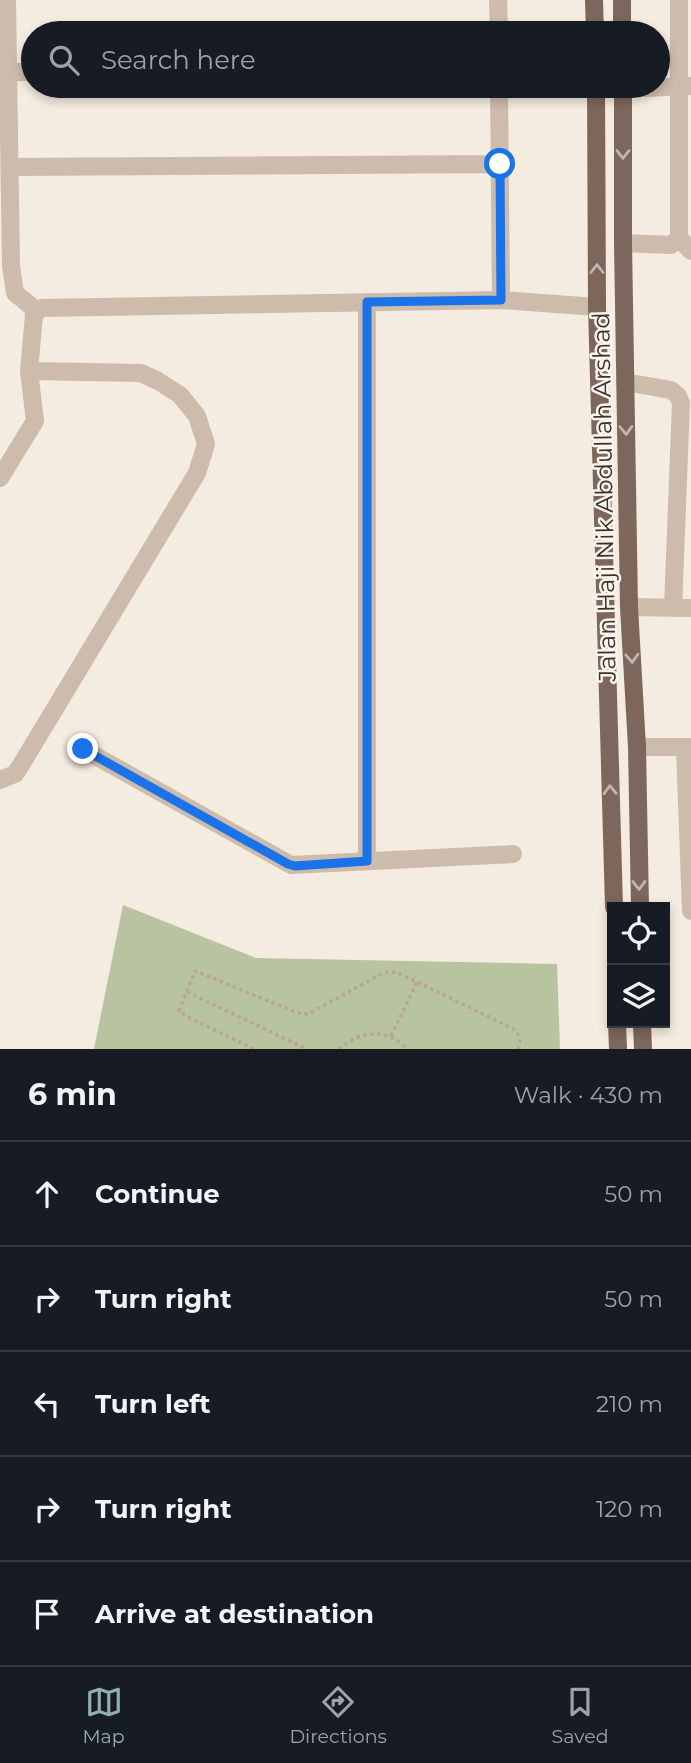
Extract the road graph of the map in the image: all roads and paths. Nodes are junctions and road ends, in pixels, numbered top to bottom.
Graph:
1 (7, 0) edge
2 (498, 0) edge
3 (594, 0) edge
4 (622, 0) edge
5 (680, 0) edge
6 (499, 21) edge
7 (595, 21) edge
8 (622, 21) edge
9 (8, 72) junction
10 (21, 72) edge
11 (685, 86) edge
12 (499, 98) edge
13 (596, 98) edge
14 (623, 98) edge
15 (500, 164) junction
16 (10, 167) junction
17 (623, 243) junction
18 (685, 244) edge
19 (501, 300) junction
20 (367, 302) junction
21 (597, 307) junction
22 (37, 311) junction
23 (29, 371) junction
24 (625, 382) junction
25 (685, 448) edge
26 (0, 478) edge
27 (629, 607) junction
28 (682, 608) edge
29 (636, 747) junction
30 (688, 747) edge
31 (83, 749) dead end
32 (0, 780) edge
33 (513, 855) dead end
34 (367, 861) junction
35 (614, 902) edge
36 (640, 902) edge
37 (691, 911) edge
38 (417, 982) junction
39 (187, 992) junction
40 (617, 1028) edge
41 (642, 1028) edge
42 (391, 1036) junction
43 (254, 1049) edge
44 (307, 1049) edge
45 (339, 1049) edge
46 (407, 1049) edge
47 (518, 1049) edge
48 (618, 1049) edge
49 (643, 1049) edge

1 - 9 street
2 - 6 street
3 - 7 main road
4 - 8 main road
5 - 11 street
9 - 10 street
9 - 16 street
11 - 18 street
12 - 15 street
21 -> 13 main road, Jalan Haji Nik Abdullah Arshad
14 -> 17 main road, Jalan Haji Nik Abdullah Arshad
15 - 16 street
15 - 19 street
16 - 22 street
17 - 18 street
17 - 24 main road, Jalan Haji Nik Abdullah Arshad
19 - 20 street
19 - 21 street
20 - 22 street
20 - 34 street
35 -> 21 main road, Jalan Haji Nik Abdullah Arshad
22 - 23 street
23 - 26 street
23 - 32 street
24 - 25 street
24 -> 27 main road, Jalan Haji Nik Abdullah Arshad
25 - 28 street
27 - 28 street
27 -> 29 main road, Jalan Haji Nik Abdullah Arshad
29 - 30 street
29 -> 36 main road, Jalan Haji Nik Abdullah Arshad
30 - 37 street
31 - 34 street
33 - 34 street
38 - 39 path
38 - 42 path
38 - 47 path
39 - 43 path
39 - 44 path
40 - 48 main road
41 - 49 main road
42 - 45 path
42 - 46 path

